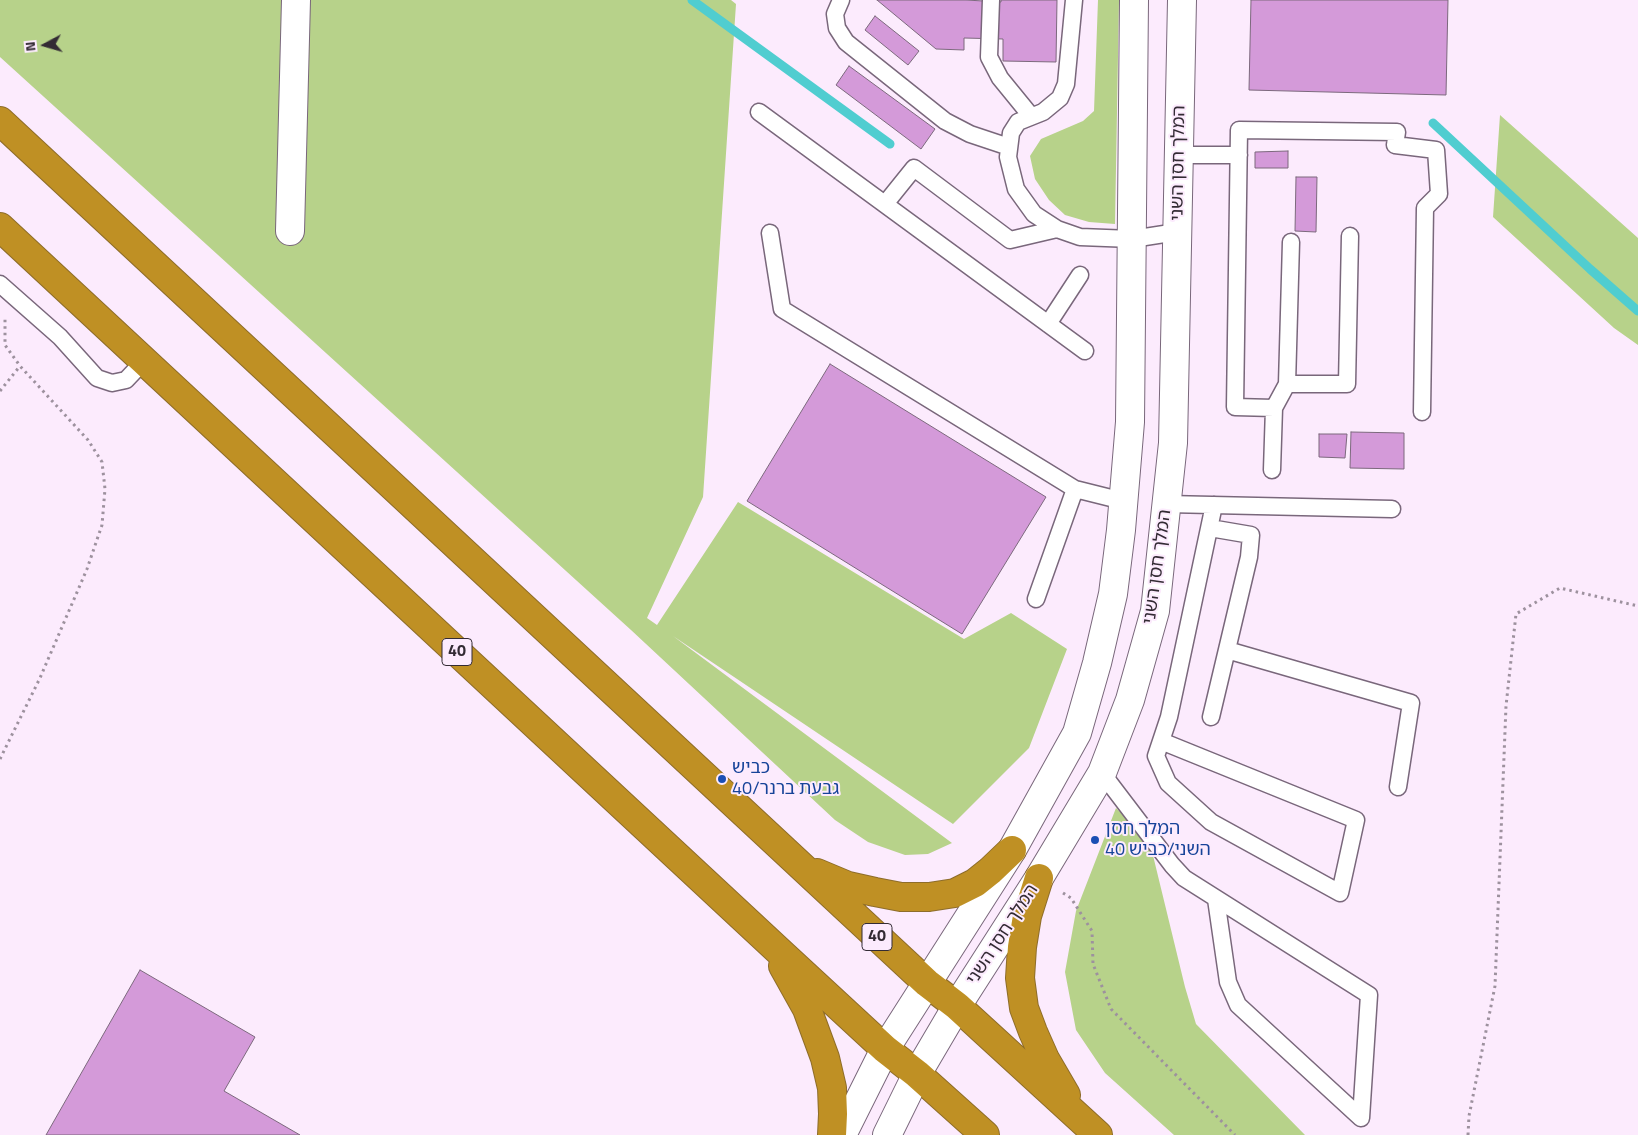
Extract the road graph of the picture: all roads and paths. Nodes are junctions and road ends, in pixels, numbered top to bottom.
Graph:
1 (296, 0) edge
2 (841, 0) edge
3 (991, 0) edge
4 (1074, 0) edge
5 (1134, 0) edge
6 (1182, 0) edge
7 (759, 112) dead end
8 (1032, 116) junction
9 (0, 121) edge
10 (1009, 147) junction
11 (1239, 154) junction
12 (1179, 155) junction
13 (884, 204) junction
14 (0, 227) edge
15 (1057, 229) junction
16 (290, 231) dead end
17 (1177, 232) junction
18 (770, 234) dead end
19 (1350, 236) dead end
20 (1132, 239) junction
21 (1291, 242) dead end
22 (1080, 275) dead end
23 (2, 286) edge
24 (1048, 324) junction
25 (1085, 351) dead end
26 (144, 361) junction
27 (20, 366) junction
28 (1287, 384) junction
29 (0, 392) edge
30 (1274, 408) junction
31 (1422, 412) dead end
32 (1272, 470) dead end
33 (1075, 489) junction
34 (1123, 502) junction
35 (1167, 504) junction
36 (1214, 505) junction
37 (1392, 509) dead end
38 (1210, 528) junction
39 (1036, 599) dead end
40 (1638, 606) edge
41 (1228, 650) junction
42 (1211, 717) dead end
43 (1161, 741) junction
44 (0, 759) edge
45 (1102, 772) junction
46 (1398, 787) dead end
47 (1012, 850) junction
48 (800, 865) junction
49 (1040, 878) junction
50 (1216, 899) junction
51 (752, 926) junction
52 (927, 983) junction
53 (957, 1006) junction
54 (885, 1048) junction
55 (917, 1074) junction
56 (1093, 1131) edge
57 (832, 1135) edge
58 (842, 1135) edge
59 (887, 1135) edge
60 (985, 1135) edge
61 (1235, 1135) edge
62 (1468, 1135) edge

1 - 16 street
2 - 10 lane
3 - 8 lane
4 - 8 lane
5 - 20 street
6 - 12 street, המלך חסן השני
7 - 13 lane
8 - 10 lane
9 - 48 highway, 40
10 - 15 lane
11 - 12 lane
11 - 30 lane
11 - 31 lane
12 - 17 street, המלך חסן השני
13 - 15 lane
13 - 24 lane
14 - 26 highway, 40
15 - 20 lane
17 - 20 lane
17 - 35 street, המלך חסן השני
18 - 33 lane
19 - 28 lane
20 - 34 street
21 - 28 lane
22 - 24 lane
23 - 26 lane
23 - 27 path
24 - 25 lane
26 - 51 highway, 40
27 - 29 path
27 - 44 path
28 - 30 lane
30 - 32 lane
33 - 34 lane
33 - 39 lane
34 - 47 street
35 - 36 lane
35 - 45 street, המלך חסן השני
36 - 37 lane
36 - 38 lane
38 - 41 lane
38 - 43 lane
40 - 62 path
41 - 42 lane
41 - 46 lane
43 - 43 lane
45 - 49 street, המלך חסן השני
45 - 50 lane
47 - 48 highway
47 - 52 street
48 - 52 highway, 40
49 - 53 street, המלך חסן השני
49 - 56 highway
49 - 61 path
50 - 50 lane
51 - 54 highway, 40
51 - 57 highway
52 - 53 highway, 40
52 - 54 street
53 - 55 street, המלך חסן השני
53 - 56 highway, 40
54 - 55 highway, 40
54 - 58 street
55 - 59 street, המלך חסן השני
55 - 60 highway, 40

